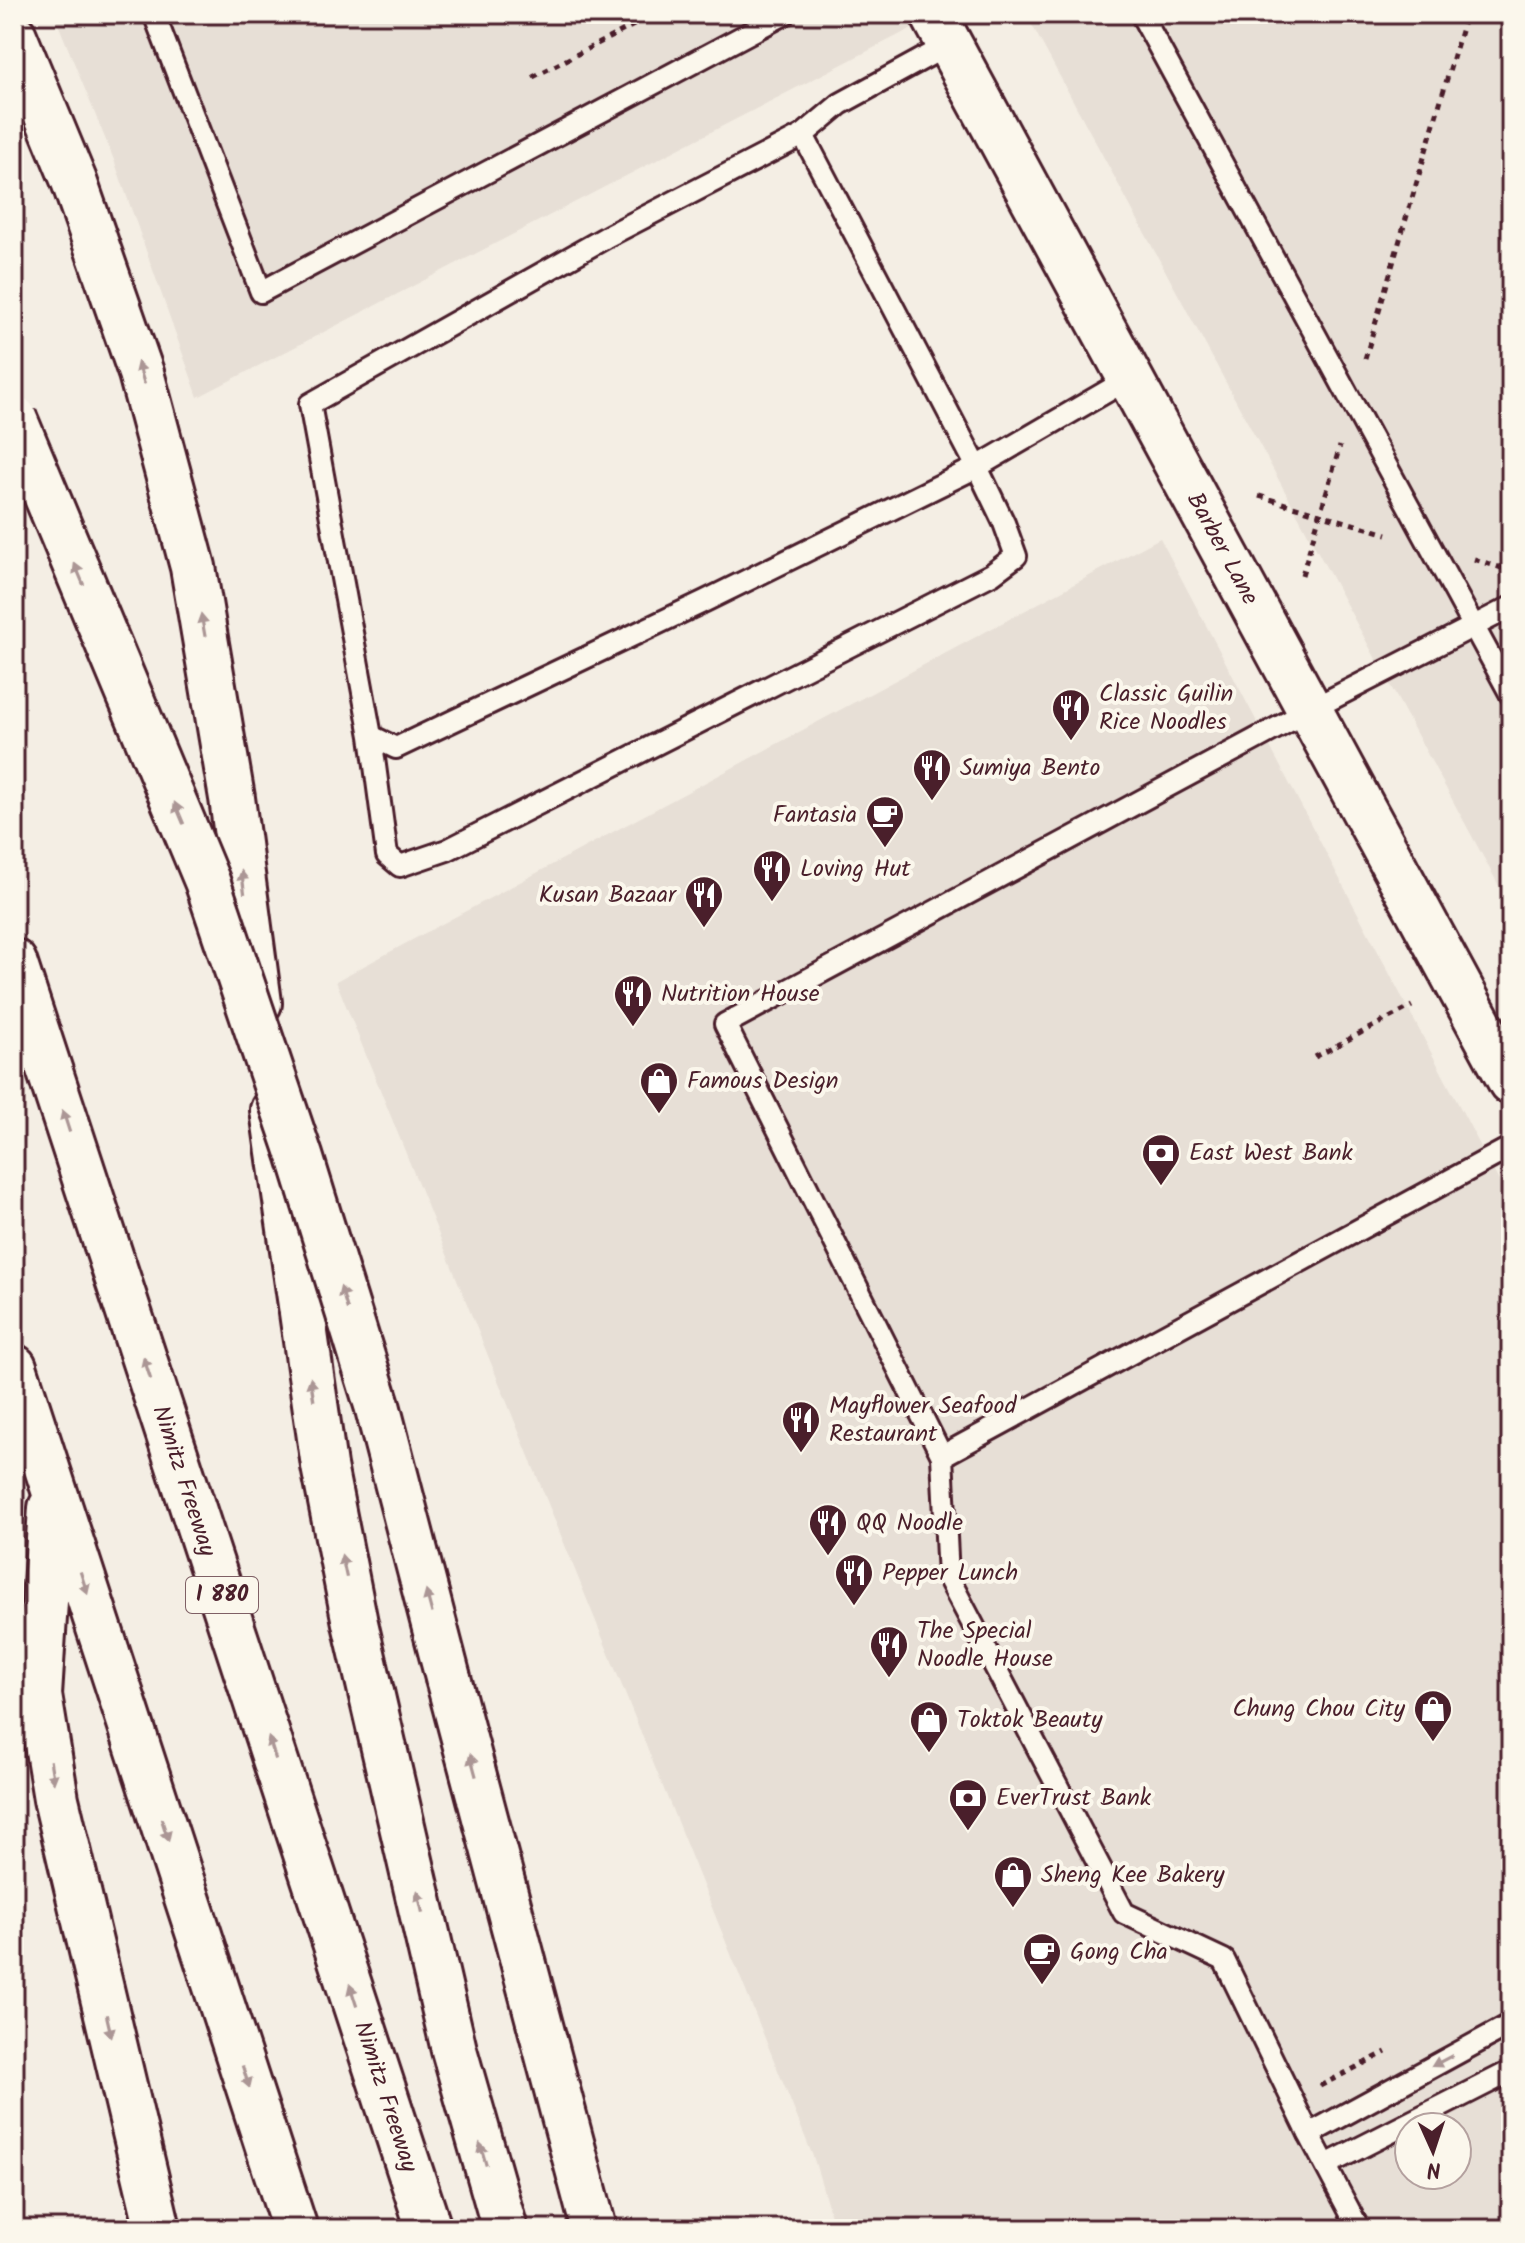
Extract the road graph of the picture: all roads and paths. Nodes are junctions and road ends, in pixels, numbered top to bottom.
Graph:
1 (154, 14) edge
2 (655, 14) edge
3 (785, 14) edge
4 (1141, 14) edge
5 (1466, 14) edge
6 (941, 29) edge
7 (14, 36) edge
8 (533, 77) dead end
9 (803, 135) junction
10 (1130, 378) junction
11 (1352, 405) junction
12 (14, 418) edge
13 (977, 467) junction
14 (1302, 575) dead end
15 (1511, 607) edge
16 (1474, 627) junction
17 (1511, 695) edge
18 (1310, 710) junction
19 (371, 736) junction
20 (14, 962) edge
21 (1412, 1006) dead end
22 (1315, 1057) dead end
23 (1511, 1082) edge
24 (1511, 1147) edge
25 (14, 1367) edge
26 (942, 1456) junction
27 (52, 1482) junction
28 (493, 1841) junction
29 (1511, 2024) edge
30 (1511, 2071) edge
31 (1309, 2134) junction
32 (1326, 2165) junction
33 (158, 2229) edge
34 (295, 2229) edge
35 (429, 2229) edge
36 (505, 2229) edge
37 (594, 2229) edge
38 (618, 2229) edge
39 (1359, 2229) edge

1 - 3 lane
2 - 8 path
4 - 11 lane
5 - 11 path
6 - 9 lane
6 - 10 main road, Barber Lane
36 -> 7 main road
9 - 13 lane
9 - 19 lane
10 - 13 lane
10 - 18 main road, Barber Lane
11 - 14 path
11 - 16 lane
28 -> 12 main road, bridge
13 - 19 lane
13 - 19 lane
15 - 16 lane
16 - 17 lane
16 - 18 lane
18 - 23 main road, Barber Lane
18 - 26 lane
35 -> 20 main road, Nimitz Freeway / I 880
21 - 22 path
24 - 26 lane
25 - 27 main road
26 - 31 lane
27 -> 33 main road
27 -> 34 main road
28 - 37 main road
28 - 38 main road
29 -> 31 lane
30 - 32 lane
31 - 32 lane
32 - 39 lane

